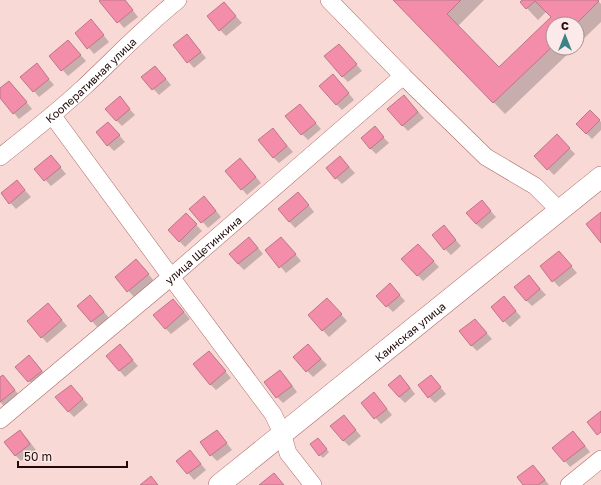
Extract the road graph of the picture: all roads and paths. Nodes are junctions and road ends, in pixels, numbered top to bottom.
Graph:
1 (178, 0) edge
2 (329, 0) edge
3 (403, 76) junction
4 (52, 115) junction
5 (0, 157) edge
6 (601, 177) edge
7 (560, 211) junction
8 (171, 277) junction
9 (0, 420) edge
10 (282, 433) junction
11 (601, 459) edge
12 (219, 485) edge
13 (313, 485) edge
14 (569, 485) edge

1 - 4 street, Кооперативная улица
2 - 3 street
3 - 7 street
3 - 8 street, улица Щетинкина
4 - 5 street, Кооперативная улица
4 - 8 street
6 - 7 main road, Каинская улица
7 - 10 main road, Каинская улица
8 - 9 street, улица Щетинкина
8 - 10 street
10 - 12 main road, Каинская улица
10 - 13 street
11 - 14 street

